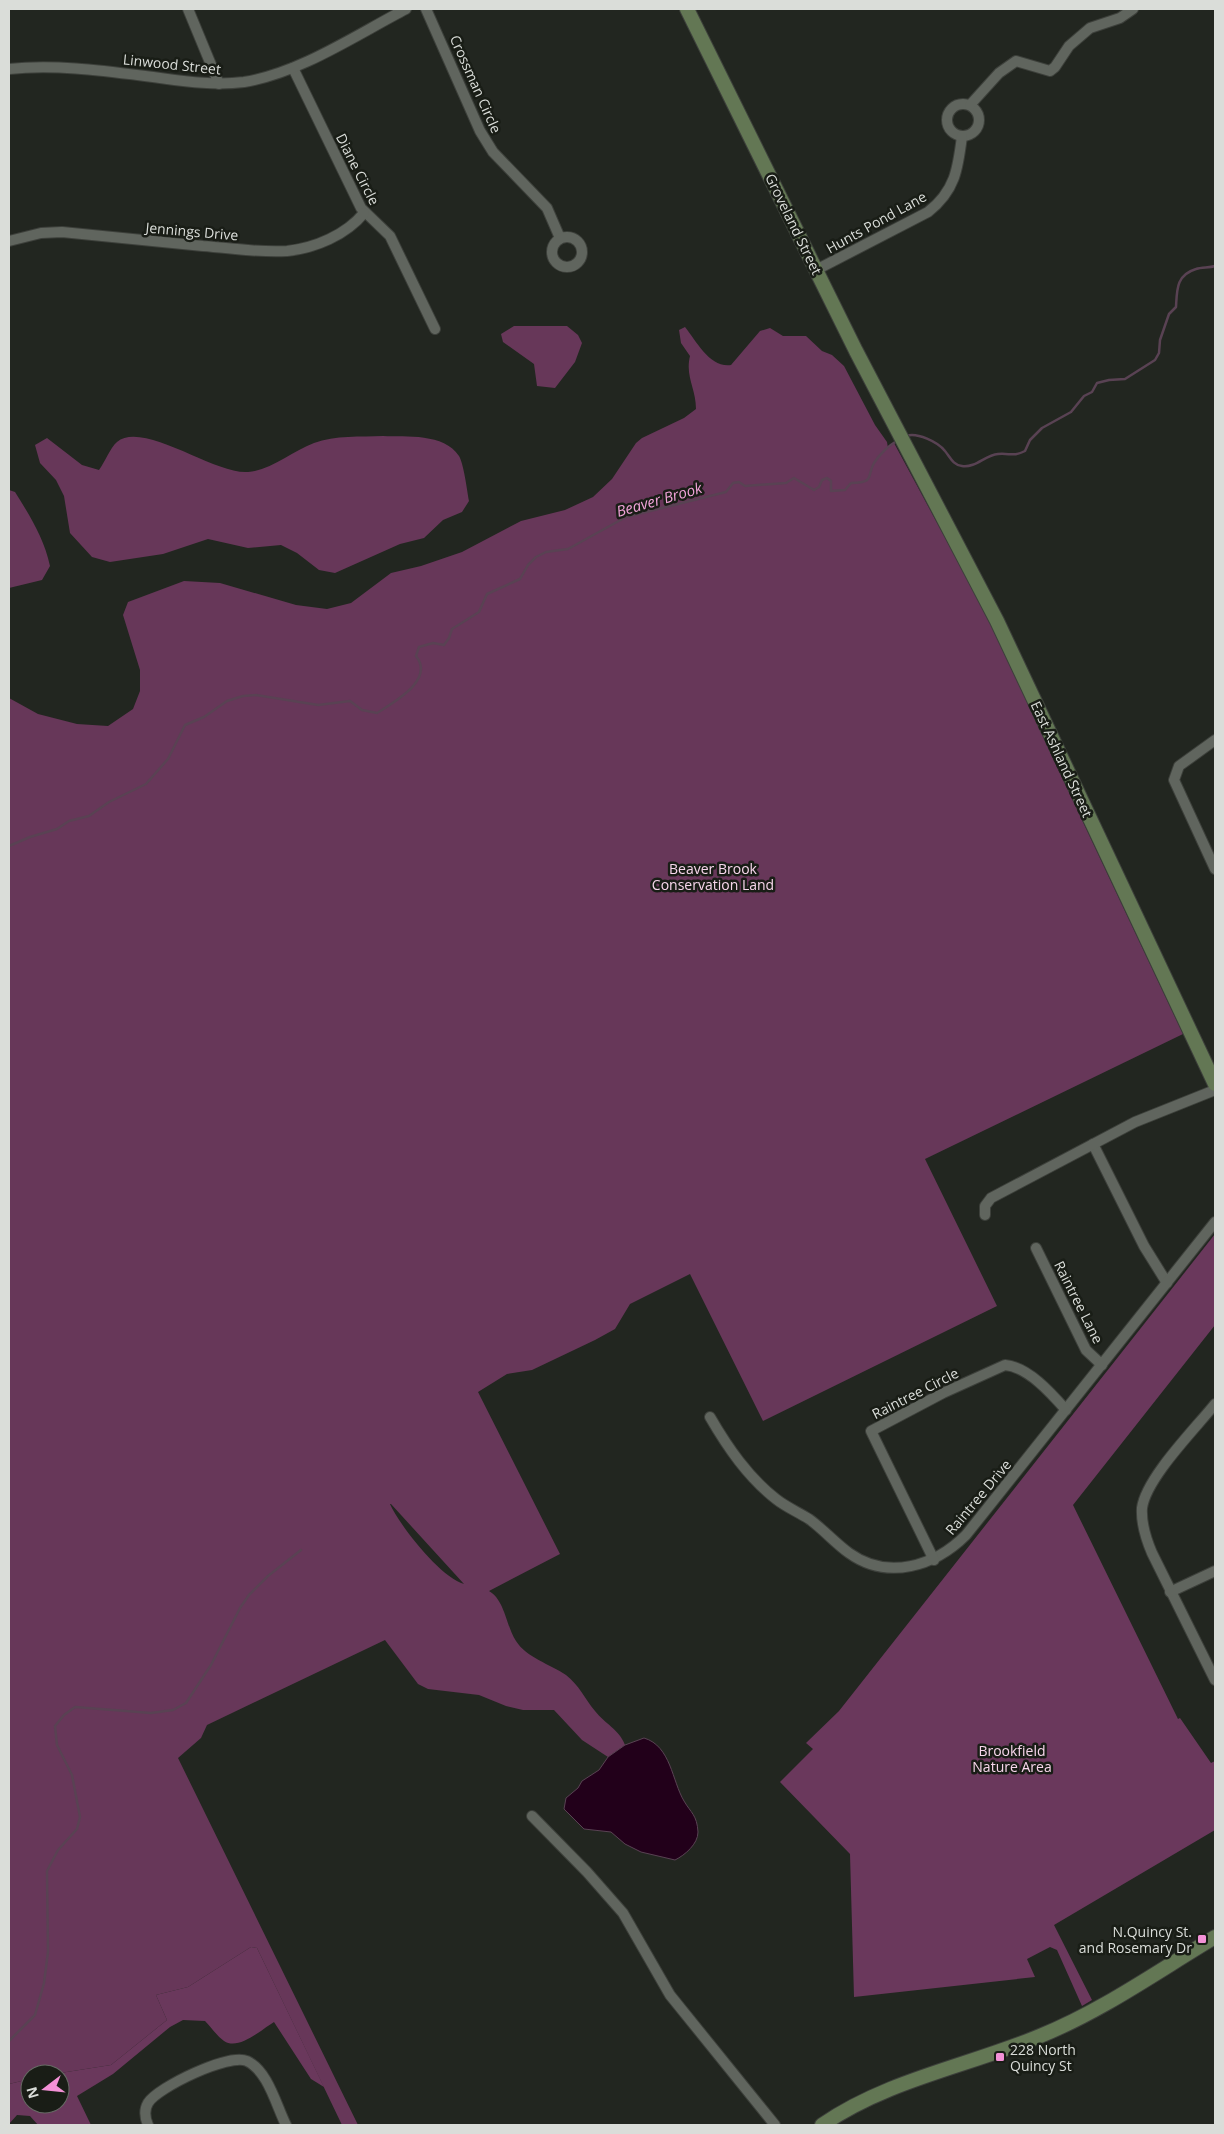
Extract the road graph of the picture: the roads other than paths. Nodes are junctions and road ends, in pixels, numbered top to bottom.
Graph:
1 (188, 9) edge
2 (406, 9) edge
3 (426, 9) edge
4 (687, 9) edge
5 (1133, 9) edge
6 (9, 68) edge
7 (293, 68) junction
8 (219, 84) junction
9 (970, 105) junction
10 (962, 136) junction
11 (364, 213) junction
12 (560, 238) dead end
13 (9, 242) edge
14 (816, 270) junction
15 (435, 329) dead end
16 (901, 438) joint
17 (1215, 740) edge
18 (1215, 869) edge
19 (1215, 1084) edge
20 (1215, 1090) edge
21 (1093, 1144) junction
22 (985, 1215) dead end
23 (1215, 1222) edge
24 (1036, 1248) dead end
25 (1167, 1283) junction
26 (1102, 1365) junction
27 (1215, 1404) edge
28 (1066, 1410) junction
29 (710, 1417) dead end
30 (934, 1560) junction
31 (1215, 1571) edge
32 (1170, 1592) junction
33 (1215, 1680) edge
34 (532, 1816) dead end
35 (1215, 1937) edge
36 (148, 2125) edge
37 (286, 2125) edge
38 (774, 2125) edge
39 (822, 2125) edge

1 - 8 street
2 - 7 street, Linwood Street
3 - 12 street, Crossman Circle
4 - 14 main road, Groveland Street
5 - 9 street
6 - 8 street, Linwood Street
7 - 8 street, Linwood Street
7 - 11 street, Diane Circle
9 - 10 street
9 - 10 street
10 - 14 street, Hunts Pond Lane
11 - 13 street, Jennings Drive
11 - 15 street, Diane Circle
14 - 16 main road, Groveland Street
16 - 19 main road, East Ashland Street
17 - 18 street
20 - 21 street
21 - 22 street
21 - 25 street
23 - 25 street, Raintree Drive
24 - 26 street, Raintree Lane
25 - 26 street, Raintree Drive
26 - 28 street, Raintree Drive
27 - 32 street
28 - 30 street, Raintree Drive
28 - 30 street, Raintree Circle
29 - 30 street, Raintree Drive
31 - 32 street
32 - 33 street
34 - 38 street
35 - 39 main road
36 - 37 street

